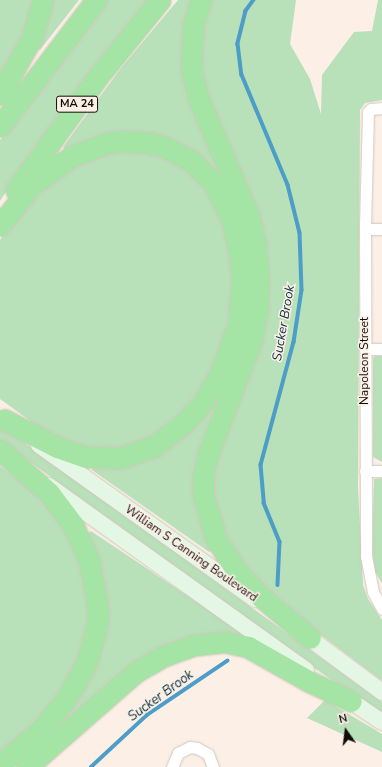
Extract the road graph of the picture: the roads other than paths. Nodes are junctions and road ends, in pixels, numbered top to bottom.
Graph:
1 (43, 0) edge
2 (96, 0) edge
3 (160, 0) edge
4 (201, 0) edge
5 (0, 94) edge
6 (382, 108) edge
7 (0, 126) edge
8 (0, 214) edge
9 (0, 225) edge
10 (365, 229) junction
11 (382, 229) edge
12 (365, 349) junction
13 (382, 349) edge
14 (2, 418) edge
15 (0, 450) edge
16 (365, 471) junction
17 (382, 471) edge
18 (377, 592) edge
19 (382, 609) edge
20 (310, 638) junction
21 (382, 692) edge
22 (351, 701) junction
23 (382, 722) edge
24 (0, 764) edge
25 (27, 767) edge
26 (172, 767) edge
27 (213, 767) edge

1 - 5 highway
2 - 7 highway
3 - 8 highway, MA 24
4 - 20 highway
6 - 10 street, Napoleon Street
9 - 14 highway
10 - 11 street
10 - 12 street, Napoleon Street
12 - 13 street
12 - 16 street, Napoleon Street
14 - 20 main road, William S Canning Boulevard
15 - 22 main road
15 - 24 highway
16 - 17 street
16 - 18 street, Napoleon Street
18 - 19 street, Napoleon Street
20 - 21 main road, William S Canning Boulevard
22 - 23 main road
22 - 25 highway
26 - 27 street

